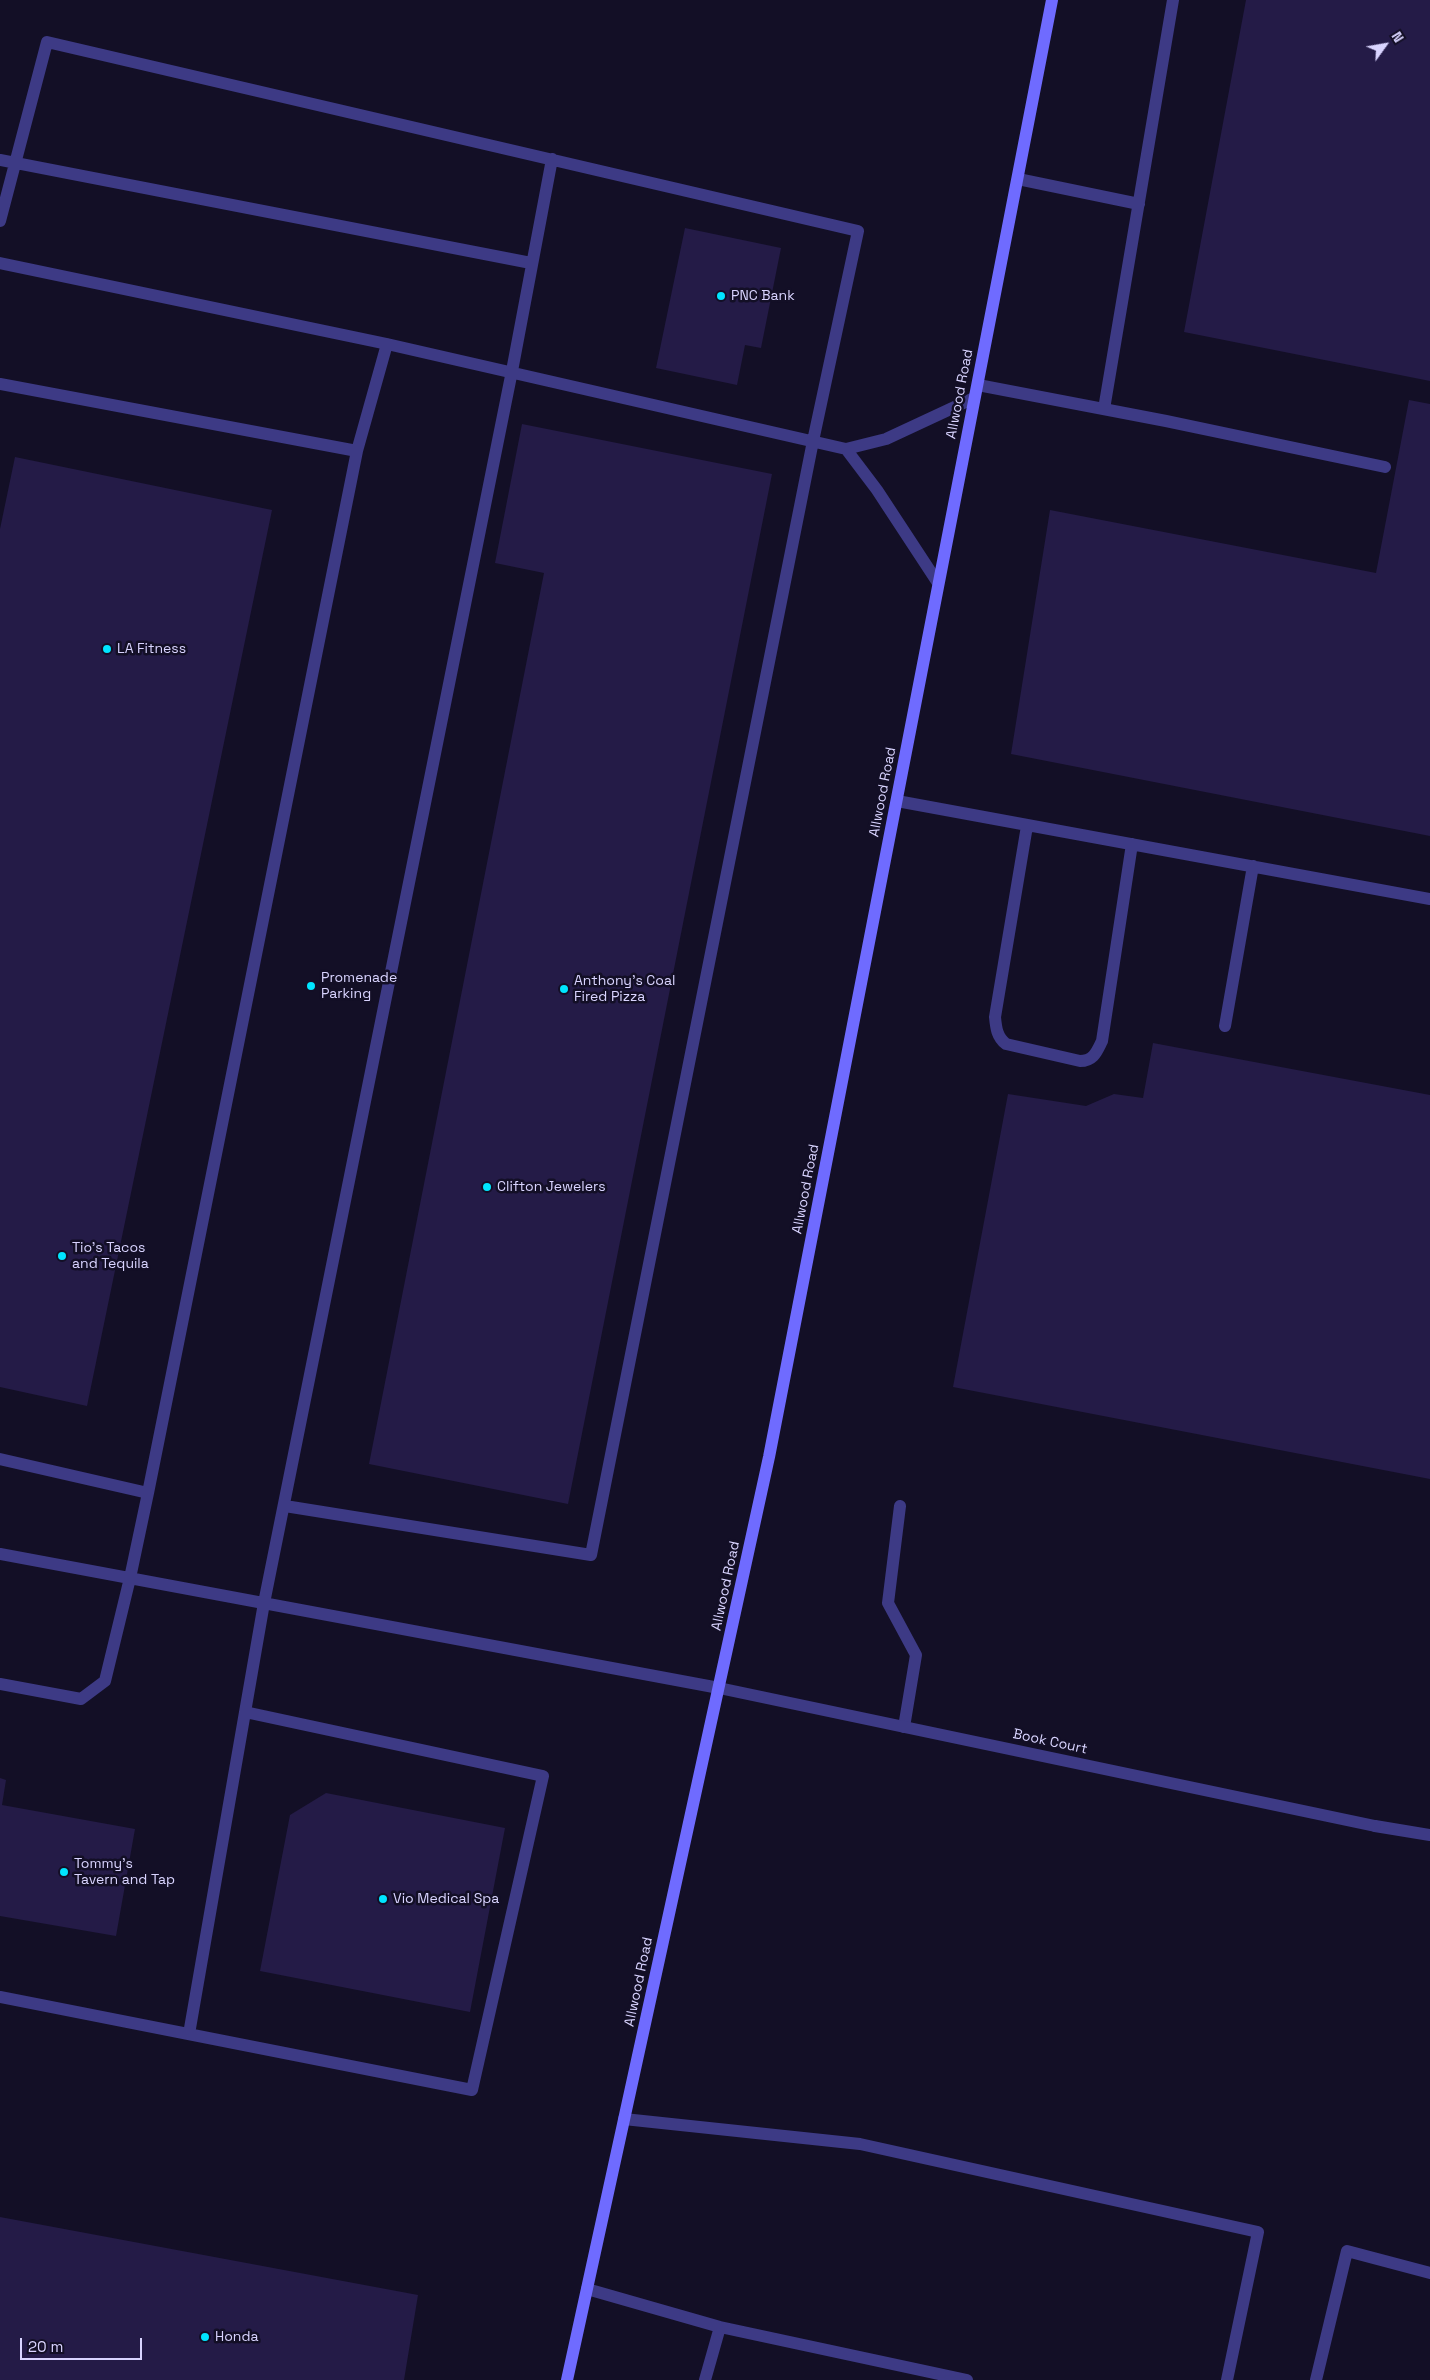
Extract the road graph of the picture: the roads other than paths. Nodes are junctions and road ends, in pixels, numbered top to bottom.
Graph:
1 (1052, 0) edge
2 (1173, 0) edge
3 (552, 159) junction
4 (0, 160) edge
5 (15, 164) junction
6 (1018, 179) junction
7 (1139, 204) junction
8 (0, 221) edge
9 (0, 263) edge
10 (531, 263) junction
11 (387, 344) junction
12 (512, 371) junction
13 (0, 384) edge
14 (978, 385) junction
15 (974, 398) junction
16 (1104, 410) junction
17 (812, 441) junction
18 (846, 449) junction
19 (356, 451) junction
20 (1385, 467) dead end
21 (938, 583) junction
22 (897, 801) junction
23 (1026, 826) junction
24 (1132, 844) junction
25 (1254, 866) junction
26 (1430, 899) edge
27 (1225, 1026) dead end
28 (0, 1459) edge
29 (148, 1493) junction
30 (285, 1506) junction
31 (900, 1506) dead end
32 (0, 1554) edge
33 (130, 1578) junction
34 (264, 1603) junction
35 (0, 1684) edge
36 (719, 1688) junction
37 (245, 1712) junction
38 (904, 1727) junction
39 (1430, 1835) edge
40 (0, 1997) edge
41 (189, 2034) junction
42 (624, 2119) junction
43 (1430, 2273) edge
44 (587, 2288) junction
45 (720, 2327) junction
46 (567, 2380) edge
47 (704, 2380) edge
48 (966, 2380) edge
49 (1227, 2380) edge
50 (1316, 2380) edge

1 - 6 main road, Allwood Road
2 - 7 street
3 - 5 street
3 - 10 street
3 - 17 street
4 - 5 street
5 - 8 street
5 - 10 street
6 - 7 street
6 - 14 main road, Allwood Road
7 - 16 street
9 - 11 street
10 - 12 street
11 - 12 street
11 - 19 street
12 - 17 street
12 - 30 street
13 - 19 street
14 - 15 main road, Allwood Road
14 - 16 street
15 - 18 street
15 - 21 main road, Allwood Road
16 - 20 street
17 - 18 street
17 - 30 street
18 - 21 street
19 - 29 street
21 - 22 main road, Allwood Road
22 - 23 street
22 - 36 main road, Allwood Road
23 - 24 street
23 - 24 street
24 - 25 street
25 - 26 street
25 - 27 street
28 - 29 street
29 - 33 street
30 - 34 street
31 - 38 street
32 - 33 street, Book Court
33 - 34 street, Book Court
33 - 35 street
34 - 36 street, Book Court
34 - 37 street
36 - 38 street, Book Court
36 - 42 main road, Allwood Road
37 - 41 street
37 - 41 street
38 - 39 street, Book Court
40 - 41 street
42 - 44 main road, Allwood Road
42 - 49 street
43 - 50 street
44 - 45 street
44 - 46 main road, Allwood Road
45 - 47 street
45 - 48 street

